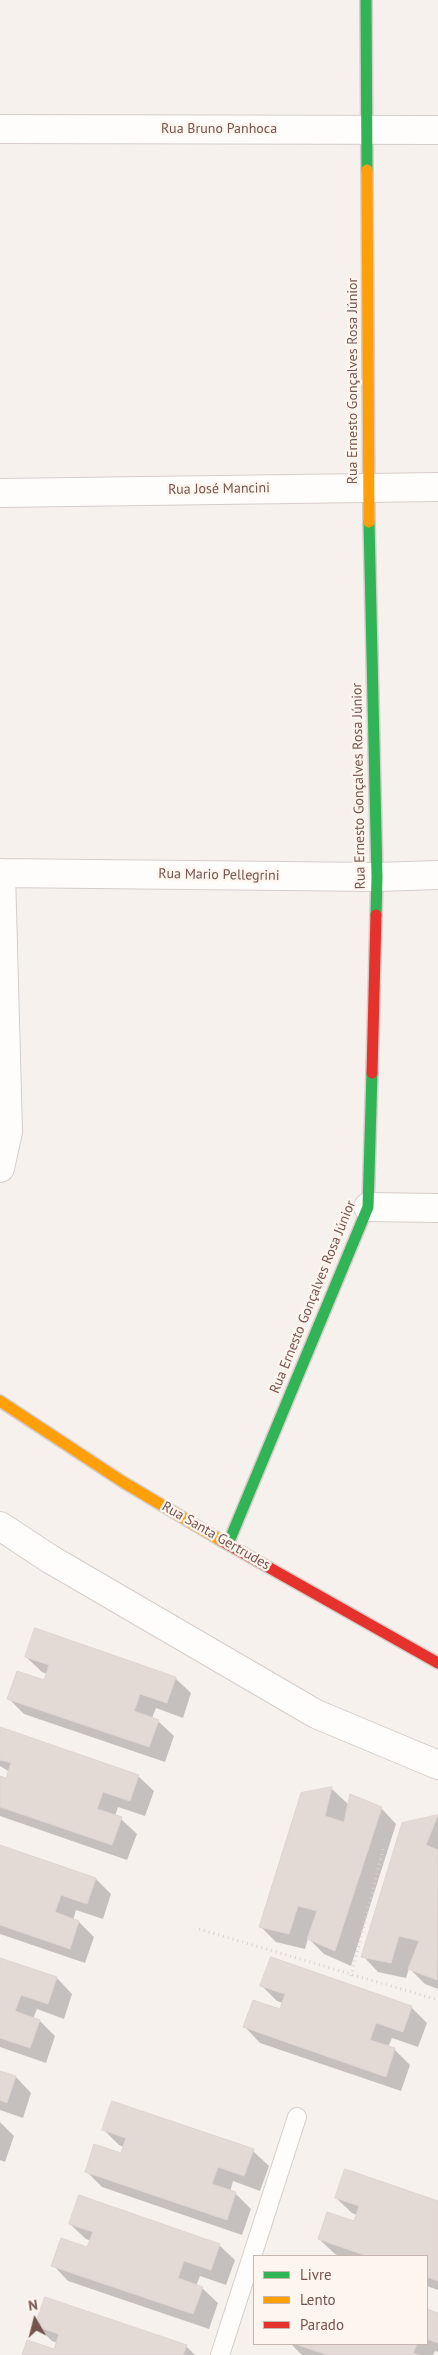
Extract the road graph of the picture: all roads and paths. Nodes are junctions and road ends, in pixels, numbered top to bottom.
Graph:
1 (366, 0) edge
2 (0, 129) edge
3 (367, 130) junction
4 (438, 130) edge
5 (368, 487) junction
6 (438, 487) edge
7 (0, 493) edge
8 (1, 873) edge
9 (438, 875) edge
10 (377, 877) junction
11 (0, 1168) edge
12 (368, 1208) junction
13 (438, 1208) edge
14 (0, 1401) edge
15 (0, 1526) edge
16 (228, 1544) junction
17 (438, 1663) edge
18 (438, 1765) edge
19 (384, 1846) dead end
20 (199, 1929) dead end
21 (351, 1976) junction
22 (438, 2000) edge
23 (297, 2116) dead end
24 (220, 2355) edge

1 - 3 street, Rua Ernesto Gonçalves Rosa Júnior
2 - 3 street, Rua Bruno Panhoca
3 - 4 street, Rua Bruno Panhoca
3 - 5 street, Rua Ernesto Gonçalves Rosa Júnior
5 - 6 street, Rua José Mancini
5 - 7 street, Rua José Mancini
5 - 10 street, Rua Ernesto Gonçalves Rosa Júnior
8 - 10 street, Rua Mario Pellegrini
8 - 11 street
9 - 10 street, Rua Mario Pellegrini
10 - 12 street, Rua Ernesto Gonçalves Rosa Júnior
12 - 13 street
12 - 16 street, Rua Ernesto Gonçalves Rosa Júnior
14 - 16 street, Rua Santa Gertrudes
15 - 18 street
16 - 17 street, Rua Santa Gertrudes
19 - 21 path
20 - 21 path
21 - 22 path
23 - 24 lane

